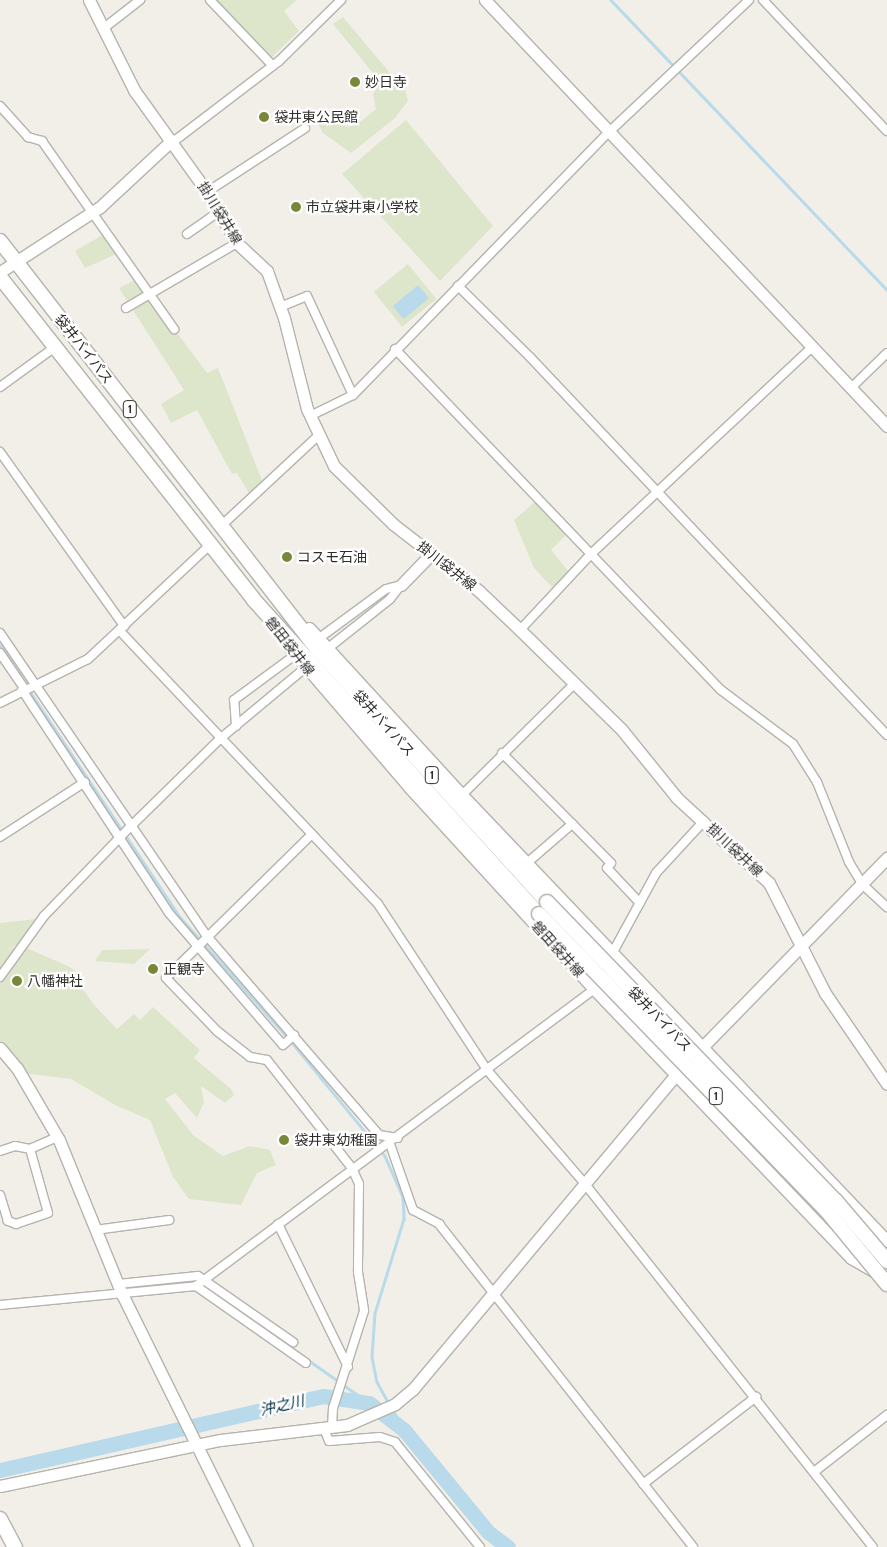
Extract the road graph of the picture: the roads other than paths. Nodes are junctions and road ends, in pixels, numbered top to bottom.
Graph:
1 (89, 0) edge
2 (140, 0) edge
3 (210, 0) edge
4 (341, 0) edge
5 (485, 0) edge
6 (749, 0) edge
7 (763, 0) edge
8 (104, 28) junction
9 (273, 66) junction
10 (0, 106) edge
11 (305, 128) dead end
12 (887, 131) edge
13 (609, 132) junction
14 (172, 141) junction
15 (207, 192) junction
16 (94, 211) junction
17 (217, 213) junction
18 (187, 234) dead end
19 (0, 241) edge
20 (237, 243) junction
21 (16, 260) junction
22 (0, 272) edge
23 (0, 277) edge
24 (458, 286) junction
25 (150, 294) junction
26 (280, 307) junction
27 (126, 308) dead end
28 (174, 329) dead end
29 (54, 347) junction
30 (812, 347) junction
31 (395, 349) junction
32 (887, 353) edge
33 (0, 387) edge
34 (850, 388) junction
35 (353, 395) junction
36 (310, 416) junction
37 (887, 426) edge
38 (318, 436) junction
39 (0, 452) edge
40 (658, 492) junction
41 (221, 526) junction
42 (210, 545) junction
43 (592, 553) junction
44 (431, 554) junction
45 (260, 577) junction
46 (401, 585) junction
47 (252, 597) junction
48 (121, 628) junction
49 (520, 630) junction
50 (0, 633) edge
51 (318, 639) junction
52 (328, 649) junction
53 (0, 653) edge
54 (295, 655) junction
55 (305, 668) junction
56 (35, 683) junction
57 (575, 683) junction
58 (23, 689) junction
59 (0, 704) edge
60 (236, 726) junction
61 (887, 735) edge
62 (220, 738) junction
63 (502, 753) junction
64 (85, 782) junction
65 (462, 795) junction
66 (704, 821) junction
67 (572, 824) junction
68 (124, 834) junction
69 (312, 834) junction
70 (0, 837) edge
71 (887, 858) edge
72 (527, 863) junction
73 (862, 884) junction
74 (640, 903) junction
75 (887, 907) edge
76 (543, 908) junction
77 (205, 936) junction
78 (197, 945) junction
79 (802, 947) junction
80 (613, 952) junction
81 (0, 977) edge
82 (594, 989) junction
83 (290, 1038) junction
84 (704, 1045) junction
85 (1, 1052) edge
86 (487, 1070) junction
87 (677, 1073) junction
88 (887, 1084) edge
89 (57, 1137) junction
90 (398, 1138) junction
91 (388, 1145) junction
92 (30, 1149) junction
93 (0, 1152) edge
94 (352, 1168) junction
95 (585, 1184) junction
96 (0, 1196) edge
97 (169, 1220) dead end
98 (278, 1224) junction
99 (95, 1230) junction
100 (887, 1241) edge
101 (887, 1261) edge
102 (205, 1279) junction
103 (887, 1280) edge
104 (887, 1284) edge
105 (196, 1286) junction
106 (120, 1289) junction
107 (494, 1294) junction
108 (0, 1305) edge
109 (293, 1342) dead end
110 (306, 1363) dead end
111 (348, 1367) junction
112 (756, 1397) junction
113 (887, 1415) edge
114 (328, 1428) junction
115 (194, 1441) junction
116 (814, 1472) junction
117 (643, 1484) junction
118 (0, 1486) edge
119 (0, 1519) edge
120 (15, 1547) edge
121 (247, 1547) edge
122 (480, 1547) edge
123 (692, 1547) edge
124 (873, 1547) edge

1 - 8 main road, 掛川袋井線
2 - 8 street
3 - 9 street
4 - 9 street
5 - 13 main road
6 - 13 street
7 - 12 street
8 - 14 main road, 掛川袋井線
9 - 14 street
10 - 16 street
11 - 15 street
13 - 24 street
13 - 30 main road
14 - 15 main road, 掛川袋井線
14 - 16 main road
15 - 17 main road, 掛川袋井線
16 - 21 main road
16 - 25 street
17 - 18 street
17 - 20 main road, 掛川袋井線
19 - 21 highway, 袋井バイパス / 1
20 - 25 street
20 - 26 main road, 掛川袋井線
21 - 22 main road
21 - 41 highway, 袋井バイパス / 1
23 - 29 highway, 袋井バイパス / 1
24 - 31 street
24 - 40 street
25 - 27 street
25 - 28 street
26 - 35 street
26 - 36 main road, 掛川袋井線
29 - 33 street
29 - 42 highway, 袋井バイパス / 1
30 - 34 main road
30 - 40 street
31 - 35 street
31 - 43 street
32 - 34 street
34 - 37 main road
35 - 36 street
36 - 38 main road, 掛川袋井線
38 - 41 street
38 - 44 main road, 掛川袋井線
39 - 48 street
40 - 43 street
40 - 61 street
41 - 45 highway, 袋井バイパス / 1
42 - 47 highway, 袋井バイパス / 1
42 - 48 street
43 - 49 street
43 - 73 street
44 - 46 main road
44 - 49 main road, 掛川袋井線
45 - 51 main road, 磐田袋井線
45 - 76 highway, 袋井バイパス / 1
46 - 51 street
46 - 52 street
47 - 54 main road, 磐田袋井線
47 - 76 highway, 袋井バイパス / 1
48 - 56 street
48 - 62 street
49 - 57 main road, 掛川袋井線
50 - 56 street
51 - 52 main road, 磐田袋井線
52 - 65 main road, 磐田袋井線
53 - 58 street
54 - 55 main road, 磐田袋井線
54 - 60 street
55 - 60 street
55 - 82 main road, 磐田袋井線
56 - 58 street
56 - 68 street
57 - 63 street
57 - 66 main road, 掛川袋井線
58 - 59 street
58 - 64 street
60 - 62 street
62 - 68 street
62 - 69 street
63 - 65 street
63 - 67 street
64 - 68 street
64 - 70 street
65 - 72 main road, 磐田袋井線
66 - 74 street
66 - 79 main road, 掛川袋井線
67 - 72 street
67 - 74 street
68 - 77 street
68 - 78 street
68 - 81 street
69 - 77 street
69 - 86 street
71 - 73 main road
72 - 80 main road, 磐田袋井線
73 - 75 street
73 - 79 main road
74 - 80 street
76 - 101 highway, 袋井バイパス / 1, bridge
76 - 104 highway, 袋井バイパス / 1, bridge
77 - 78 street
77 - 83 street
78 - 83 street
78 - 94 street
79 - 84 main road
79 - 88 main road, 掛川袋井線
80 - 84 main road, 磐田袋井線
82 - 86 street
82 - 87 main road, 磐田袋井線
83 - 90 street
84 - 87 main road
84 - 100 main road, 磐田袋井線
85 - 89 main road
86 - 90 street
86 - 95 street
87 - 95 main road
87 - 103 main road, 磐田袋井線
89 - 92 street
89 - 99 main road
90 - 91 street
91 - 94 street
91 - 107 street
92 - 93 street
92 - 96 street
94 - 98 street
94 - 111 street
95 - 107 main road
95 - 112 street
97 - 99 street
98 - 102 street
98 - 111 street
99 - 106 main road
102 - 105 street
102 - 106 street
102 - 109 street
105 - 106 street
105 - 110 street
106 - 108 street
106 - 115 main road
107 - 114 main road
107 - 117 street
111 - 114 street
112 - 116 street
112 - 117 street
113 - 116 street
114 - 115 main road
114 - 122 street
115 - 118 main road
115 - 121 main road
116 - 124 street
117 - 123 street
119 - 120 highway

